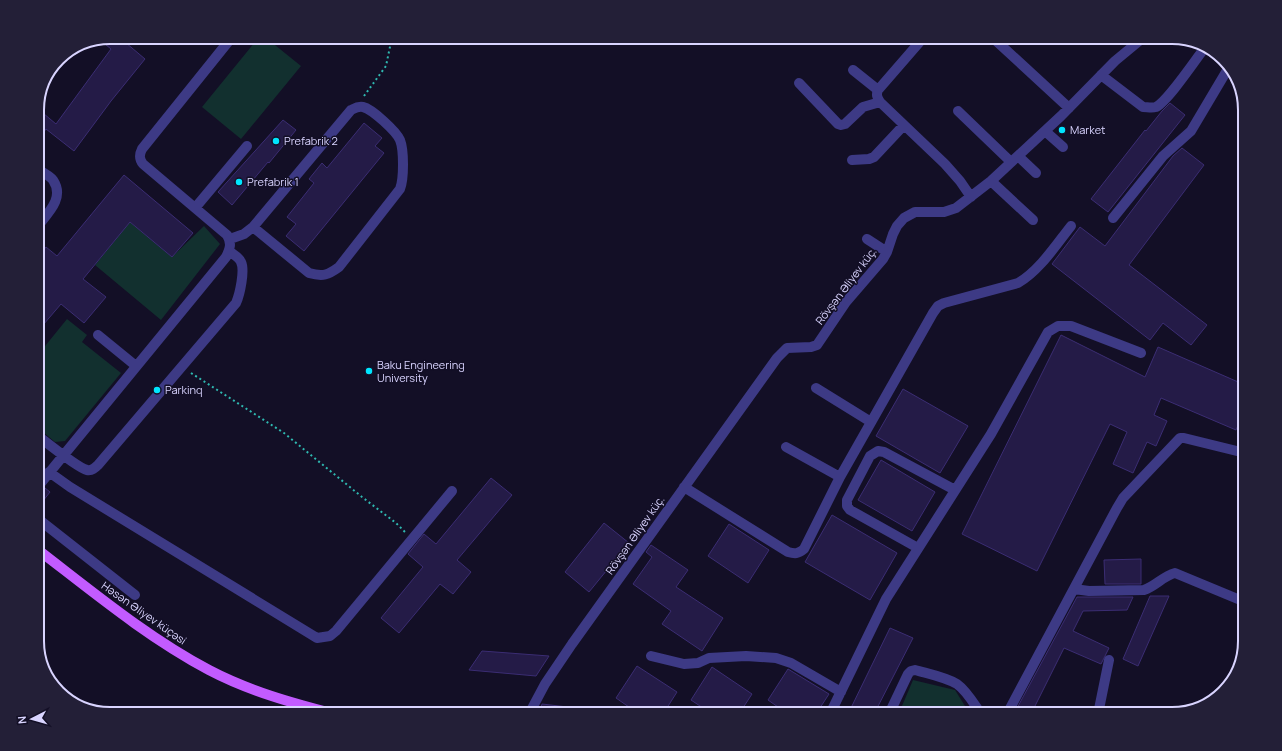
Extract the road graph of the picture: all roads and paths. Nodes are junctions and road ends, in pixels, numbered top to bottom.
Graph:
1 (226, 44) edge
2 (391, 44) edge
3 (918, 44) edge
4 (1000, 44) edge
5 (1136, 44) edge
6 (1202, 51) edge
7 (853, 70) dead end
8 (1226, 72) edge
9 (1101, 76) junction
10 (799, 83) dead end
11 (878, 90) junction
12 (880, 102) junction
13 (357, 107) junction
14 (1070, 108) junction
15 (958, 111) dead end
16 (904, 125) junction
17 (1045, 131) junction
18 (247, 146) dead end
19 (1063, 147) dead end
20 (1015, 159) junction
21 (852, 160) dead end
22 (1036, 173) dead end
23 (44, 174) edge
24 (991, 181) junction
25 (971, 197) junction
26 (195, 208) junction
27 (44, 218) edge
28 (1113, 218) dead end
29 (1033, 220) dead end
30 (1071, 226) dead end
31 (254, 227) junction
32 (230, 239) junction
33 (867, 239) dead end
34 (229, 251) junction
35 (887, 252) junction
36 (98, 335) dead end
37 (1141, 354) dead end
38 (136, 366) junction
39 (181, 368) junction
40 (816, 388) dead end
41 (871, 422) junction
42 (44, 440) edge
43 (786, 447) dead end
44 (1238, 451) edge
45 (63, 455) junction
46 (49, 472) junction
47 (840, 476) junction
48 (44, 479) edge
49 (684, 487) junction
50 (955, 490) junction
51 (452, 491) dead end
52 (44, 524) edge
53 (413, 538) junction
54 (918, 548) junction
55 (44, 554) edge
56 (1074, 589) junction
57 (135, 595) dead end
58 (1238, 599) edge
59 (651, 656) dead end
60 (1109, 660) dead end
61 (841, 692) junction
62 (309, 707) edge
63 (534, 707) edge
64 (834, 707) edge
65 (892, 707) edge
66 (976, 707) edge
67 (1011, 707) edge
68 (1099, 707) edge

1 - 26 street
2 - 13 path
3 - 11 street
4 - 14 street
5 - 9 street, Rövşən Əliyev küç.
6 - 9 street
7 - 11 street
8 - 28 street
9 - 14 street, Rövşən Əliyev küç.
10 - 12 street
11 - 12 street
12 - 16 street
13 - 31 street
13 - 31 street
14 - 17 street, Rövşən Əliyev küç.
15 - 20 street
16 - 21 street
16 - 25 street
17 - 19 street
17 - 20 street, Rövşən Əliyev küç.
18 - 26 street
20 - 22 street
20 - 24 street, Rövşən Əliyev küç.
23 - 27 street
24 - 25 street, Rövşən Əliyev küç.
24 - 29 street
25 - 35 street, Rövşən Əliyev küç.
26 - 32 street
30 - 41 street
31 - 32 street
32 - 34 street
33 - 35 street
34 - 38 street
34 - 39 street
35 - 49 street, Rövşən Əliyev küç.
36 - 38 street
37 - 50 street
38 - 45 street
39 - 45 street
39 - 53 path
40 - 41 street
41 - 47 street
42 - 45 street
43 - 47 street
44 - 56 street
45 - 46 street
46 - 48 street
46 - 53 street
47 - 49 street
49 - 63 street, Rövşən Əliyev küç.
50 - 54 street
50 - 54 street
51 - 53 street
52 - 57 street
54 - 61 street
55 - 62 main road, Həsən Əliyev küçəsi
56 - 58 street
56 - 67 street
59 - 61 street
60 - 68 street
61 - 64 street
65 - 66 street

